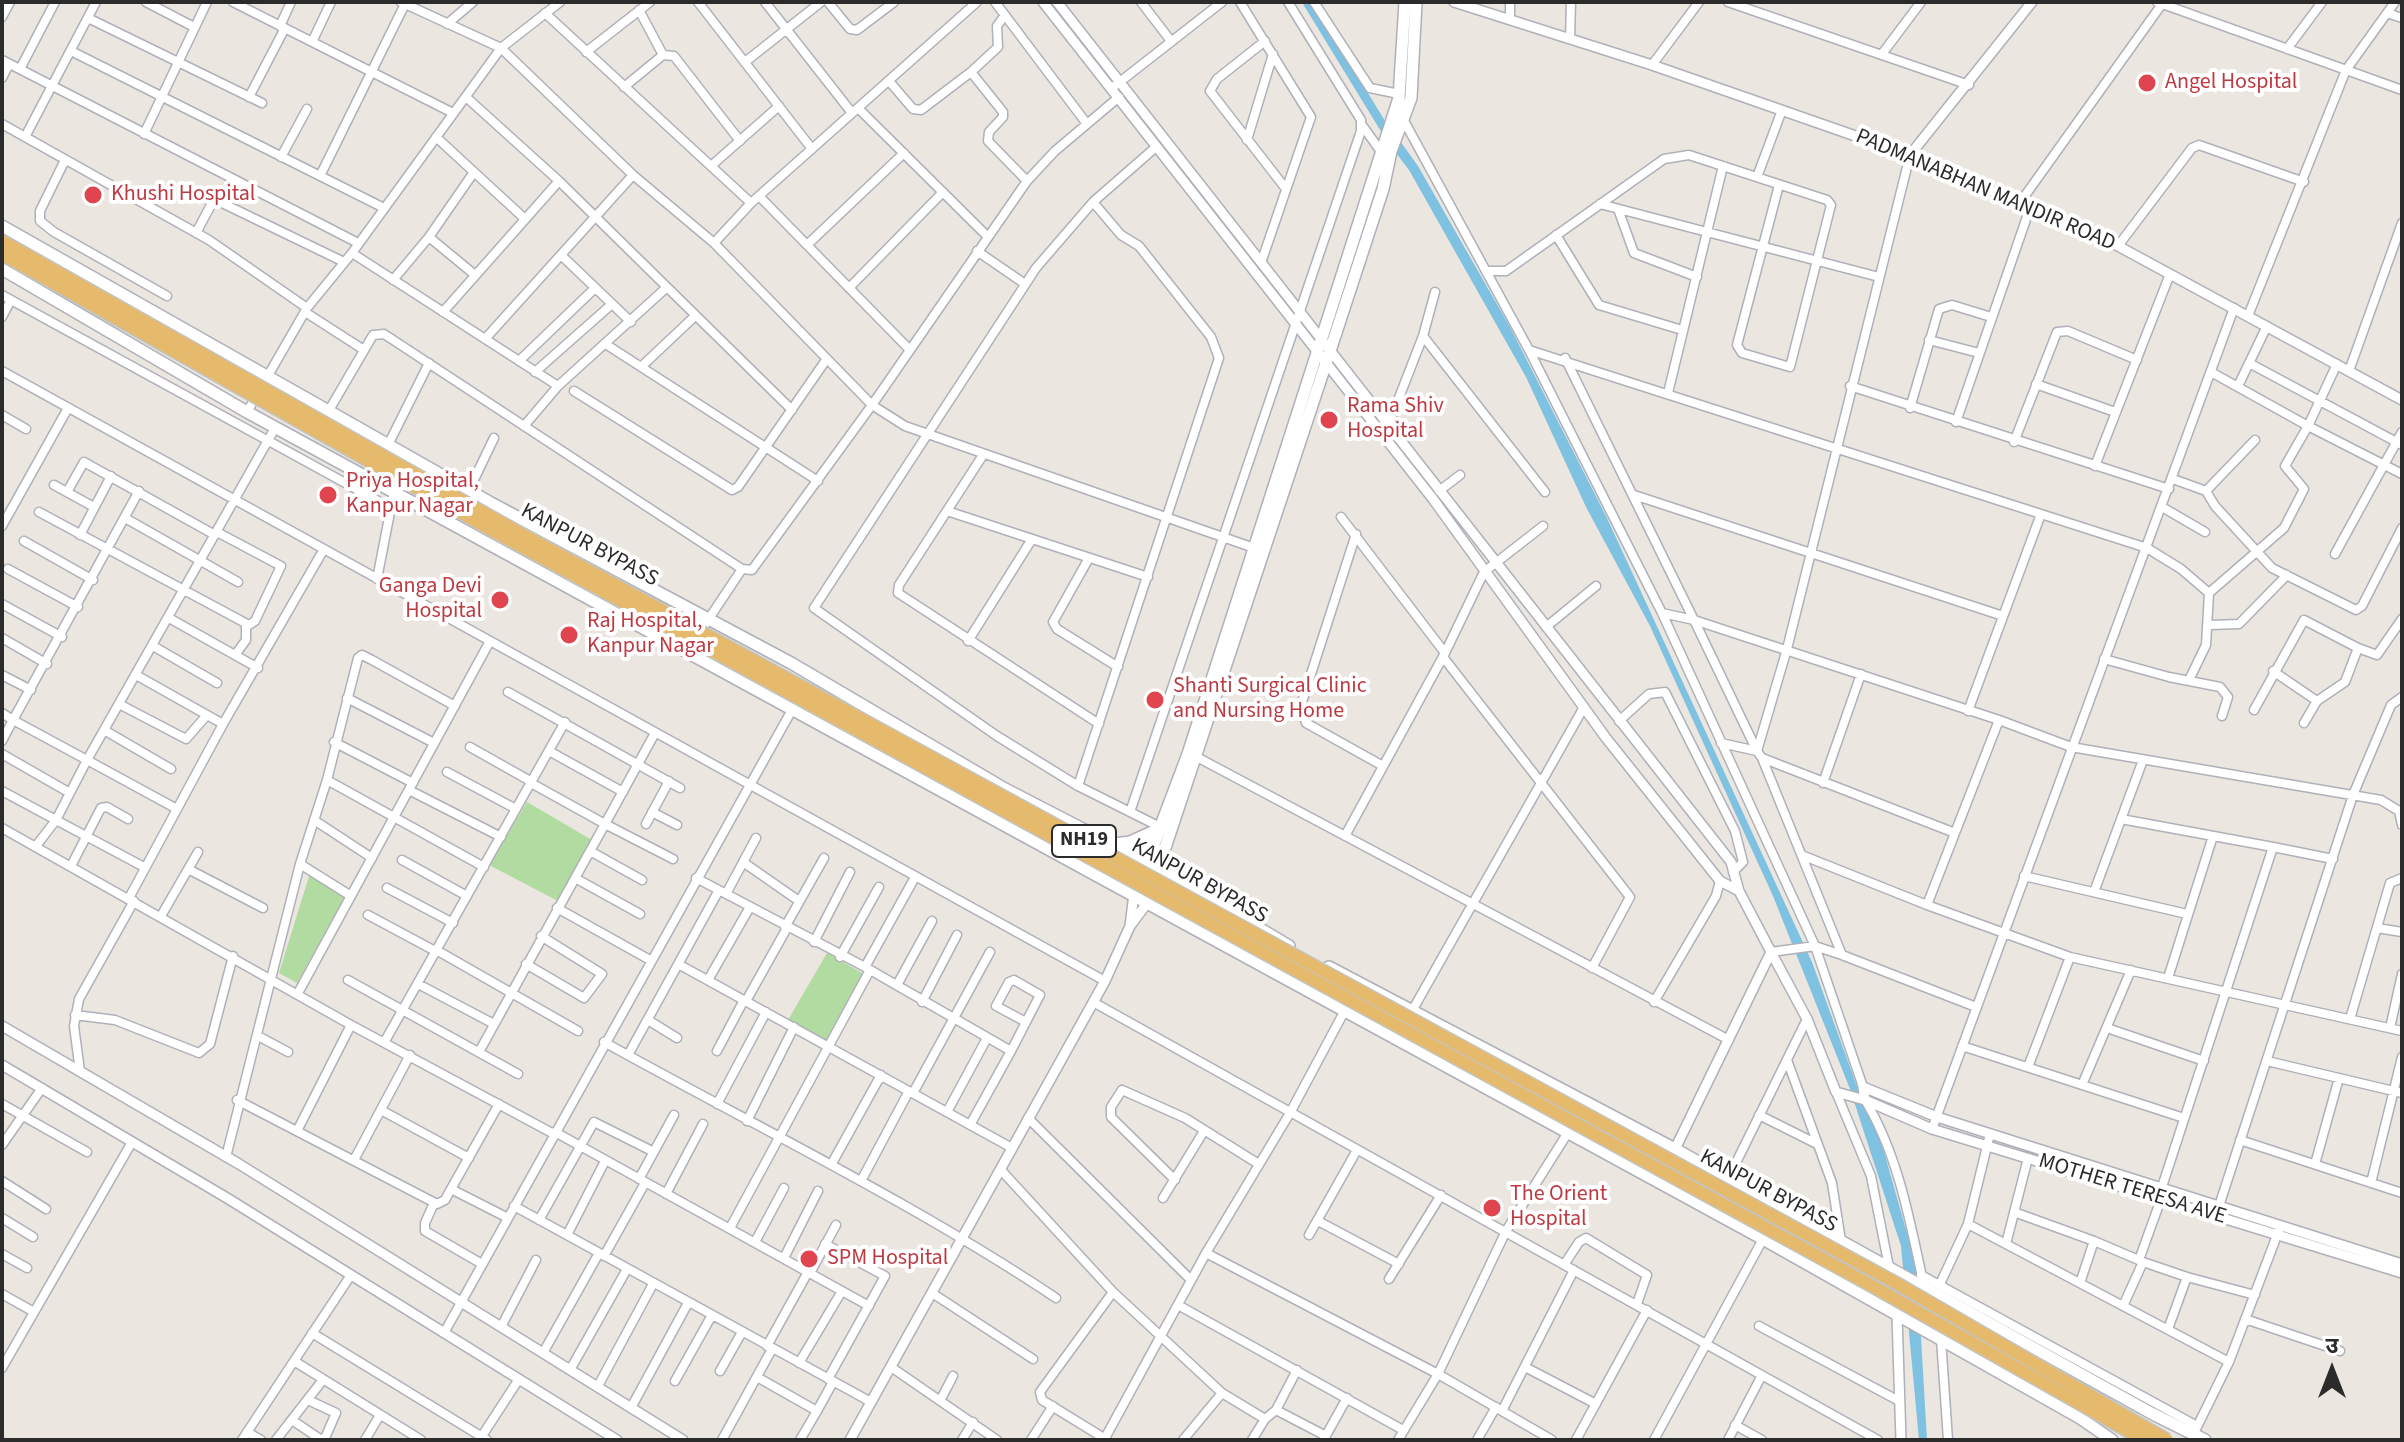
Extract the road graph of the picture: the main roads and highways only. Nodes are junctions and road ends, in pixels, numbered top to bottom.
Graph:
1 (1405, 2) edge
2 (1416, 2) edge
3 (1399, 113) junction
4 (2, 226) edge
5 (2, 241) edge
6 (2, 254) edge
7 (2, 269) edge
8 (1193, 755) junction
9 (1159, 828) junction
10 (1167, 842) junction
11 (1114, 844) junction
12 (1152, 865) junction
13 (1178, 880) junction
14 (1134, 894) junction
15 (1148, 902) junction
16 (2112, 1440) edge
17 (2144, 1440) edge
18 (2167, 1440) edge
19 (2205, 1440) edge

1 - 3 main road
2 - 3 main road
3 - 8 main road
4 - 11 main road
5 - 18 highway, KANPUR BYPASS / NH19, bridge
6 - 17 highway, KANPUR BYPASS / NH19, bridge
7 - 14 main road
8 - 9 main road
8 - 10 main road
9 - 11 main road
9 - 12 main road
10 - 12 main road
10 - 13 main road
11 - 12 main road
12 - 13 main road
12 - 14 main road
12 - 15 main road
13 - 19 main road
14 - 15 main road
15 - 16 main road

